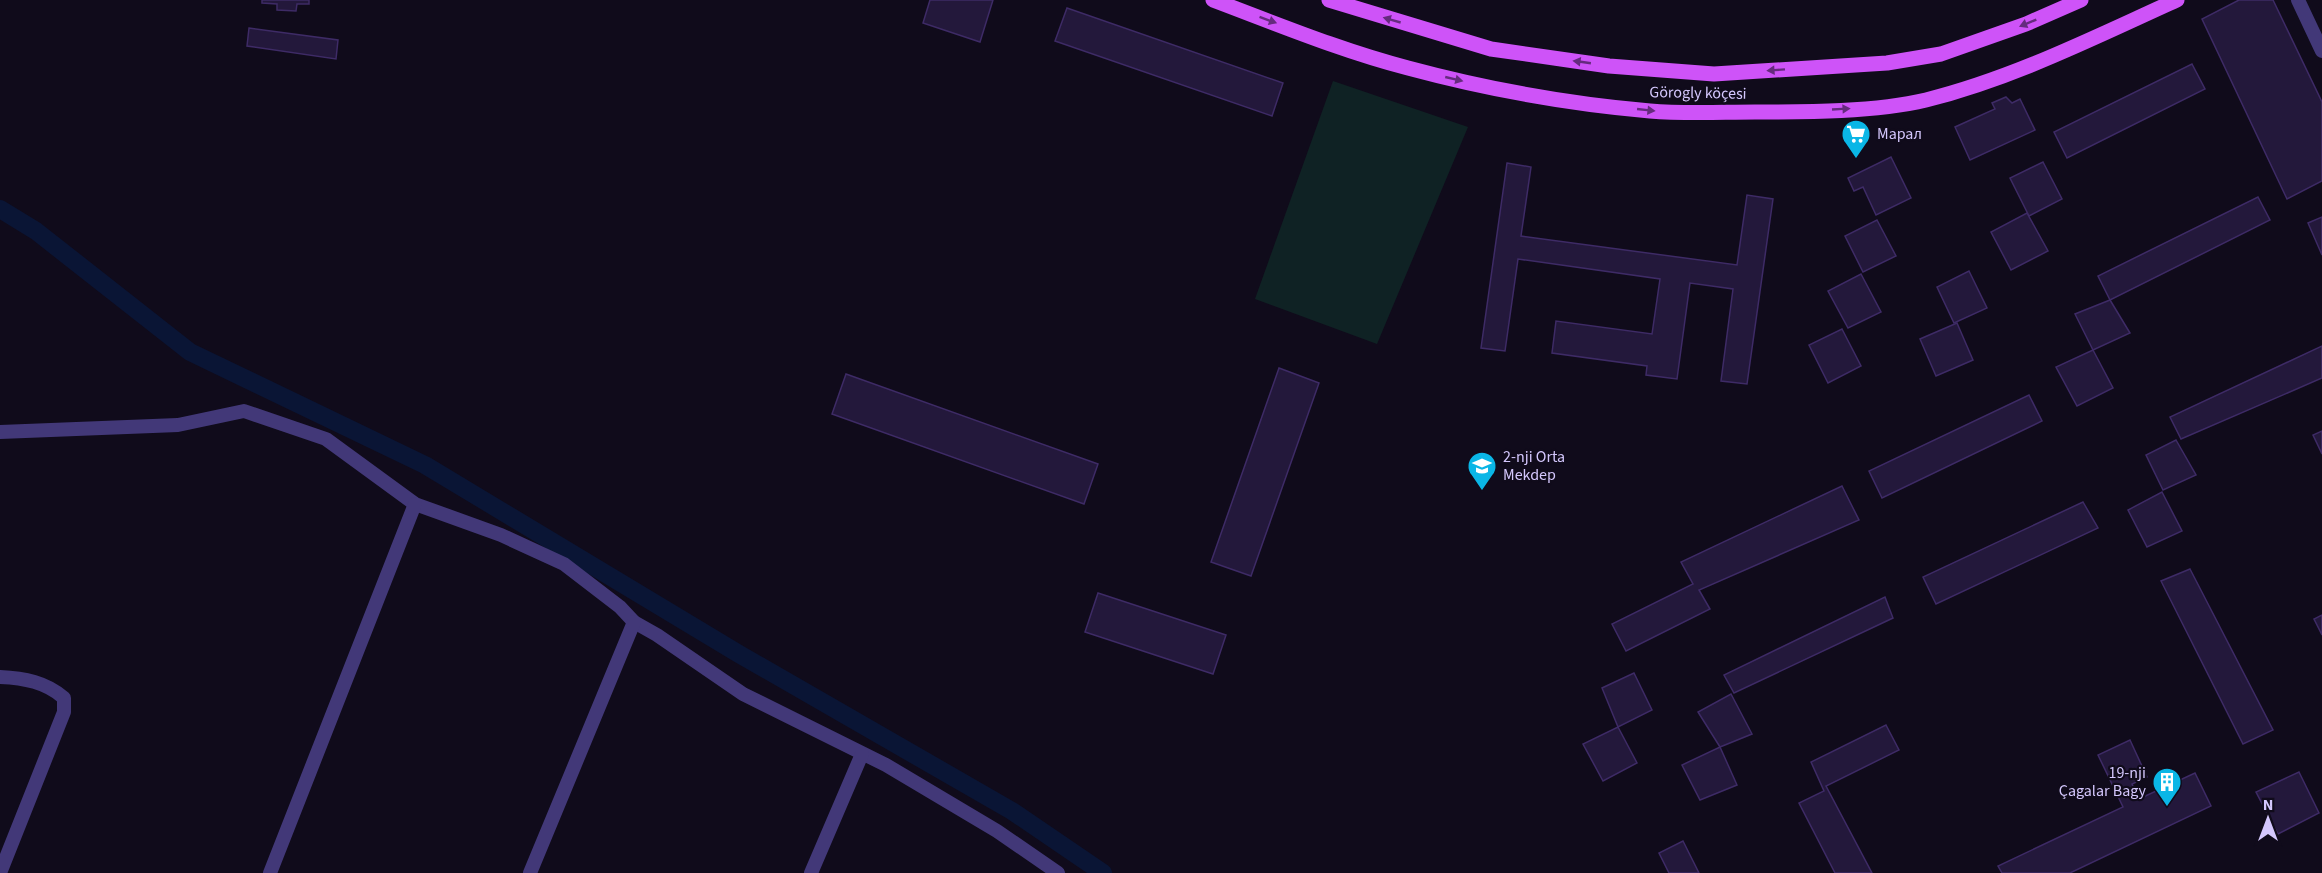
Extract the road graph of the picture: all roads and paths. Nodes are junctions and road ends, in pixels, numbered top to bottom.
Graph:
1 (1213, 0) edge
2 (1329, 0) edge
3 (2081, 0) edge
4 (2177, 0) edge
5 (2298, 0) edge
6 (2322, 51) edge
7 (0, 432) edge
8 (415, 504) junction
9 (634, 622) junction
10 (0, 677) edge
11 (862, 754) junction
12 (0, 873) edge
13 (270, 873) edge
14 (530, 873) edge
15 (811, 873) edge
16 (1058, 873) edge

1 -> 4 main road, Görogly köçesi
3 -> 2 main road, Görogly köçesi
5 - 6 street
7 - 8 street
8 - 9 street
8 - 13 street
9 - 11 street
9 - 14 street
10 - 12 street
11 - 15 street
11 - 16 street

